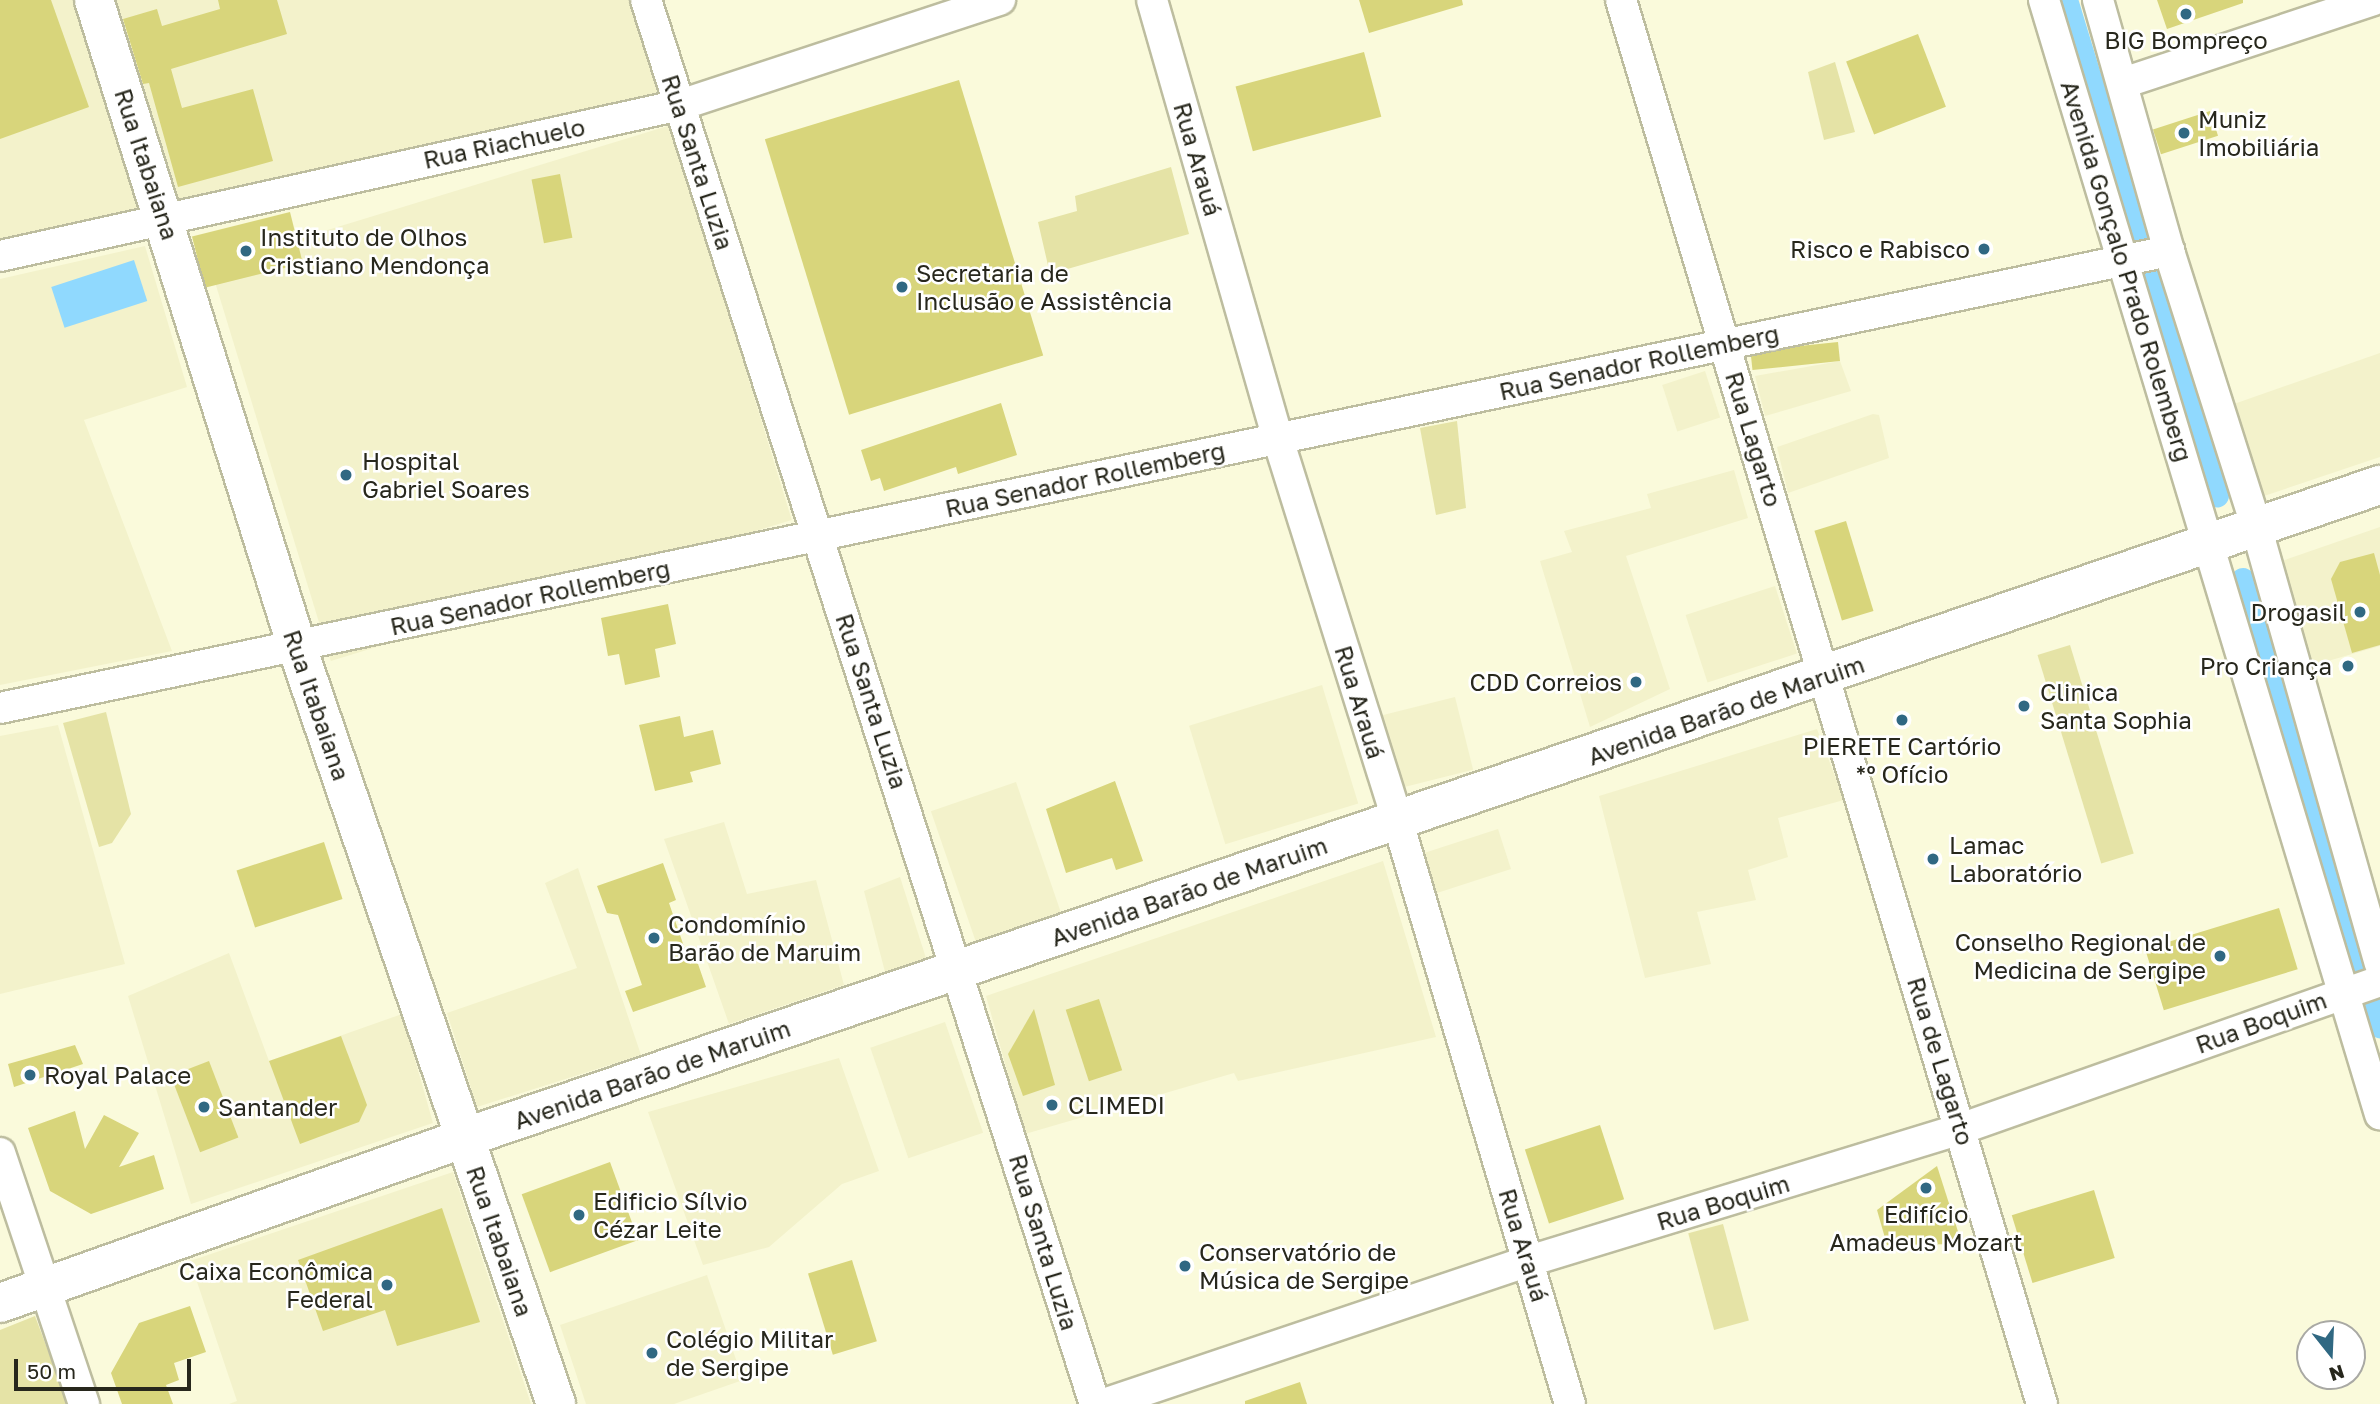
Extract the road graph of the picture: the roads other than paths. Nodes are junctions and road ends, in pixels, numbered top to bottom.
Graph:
1 (94, 0) edge
2 (646, 0) edge
3 (1000, 0) edge
4 (1152, 0) edge
5 (1621, 0) edge
6 (2044, 0) edge
7 (2098, 0) edge
8 (2374, 0) edge
9 (2123, 83) junction
10 (680, 104) junction
11 (165, 218) junction
12 (0, 256) edge
13 (2147, 257) junction
14 (1724, 343) junction
15 (1278, 439) junction
16 (2380, 485) edge
17 (2258, 534) junction
18 (818, 535) junction
19 (2213, 550) junction
20 (297, 647) junction
21 (1824, 676) junction
22 (0, 708) edge
23 (1836, 719) joint
24 (1396, 819) junction
25 (959, 970) junction
26 (2366, 982) edge
27 (2380, 1114) edge
28 (1962, 1128) junction
29 (465, 1139) junction
30 (0, 1153) edge
31 (1529, 1261) junction
32 (44, 1287) junction
33 (0, 1303) edge
34 (84, 1404) edge
35 (556, 1404) edge
36 (1095, 1404) edge
37 (1104, 1404) edge
38 (1570, 1404) edge
39 (2042, 1404) edge

1 - 11 main road, Rua Itabaiana
2 - 10 street, Rua Santa Luzia
3 - 10 street, Rua Riachuelo
4 - 15 street, Rua Arauá
5 - 14 street, Rua Lagarto
6 - 13 street, Avenida Gonçalo Prado Rolemberg
7 - 9 street, Avenida Gonçalo Prado Rolemberg
8 - 9 street
9 - 13 street, Avenida Gonçalo Prado Rolemberg
10 - 11 street, Rua Riachuelo
10 - 18 street, Rua Santa Luzia
11 - 12 street, Rua Riachuelo
11 - 20 main road, Rua Itabaiana
13 - 14 street, Rua Senador Rollemberg
13 - 17 street, Avenida Gonçalo Prado Rolemberg
13 - 19 street, Avenida Gonçalo Prado Rolemberg
14 - 15 street, Rua Senador Rollemberg
14 - 21 street, Rua Lagarto
15 - 18 street, Rua Senador Rollemberg
15 - 24 street, Rua Arauá
16 - 17 main road, Avenida Barão de Maruim
17 - 19 main road, Avenida Barão de Maruim
17 - 26 street, Avenida Gonçalo Prado Rolemberg
18 - 20 street, Rua Senador Rollemberg
18 - 25 street, Rua Santa Luzia
19 - 21 main road, Avenida Barão de Maruim
19 - 26 street, Avenida Gonçalo Prado Rolemberg
20 - 22 street, Rua Senador Rollemberg
20 - 29 main road, Rua Itabaiana
21 - 23 street, Rua Lagarto
21 - 24 main road, Avenida Barão de Maruim
23 - 28 street, Rua de Lagarto
24 - 25 main road, Avenida Barão de Maruim
24 - 31 street, Rua Arauá
25 - 29 main road, Avenida Barão de Maruim
25 - 36 street, Rua Santa Luzia
26 - 27 street
26 - 28 street, Rua Boquim
28 - 31 street, Rua Boquim
28 - 39 street, Rua de Lagarto
29 - 32 main road, Avenida Barão de Maruim
29 - 35 main road, Rua Itabaiana
30 - 32 street
31 - 37 street, Rua Boquim
31 - 38 street, Rua Arauá
32 - 33 main road, Avenida Barão de Maruim
32 - 34 street

